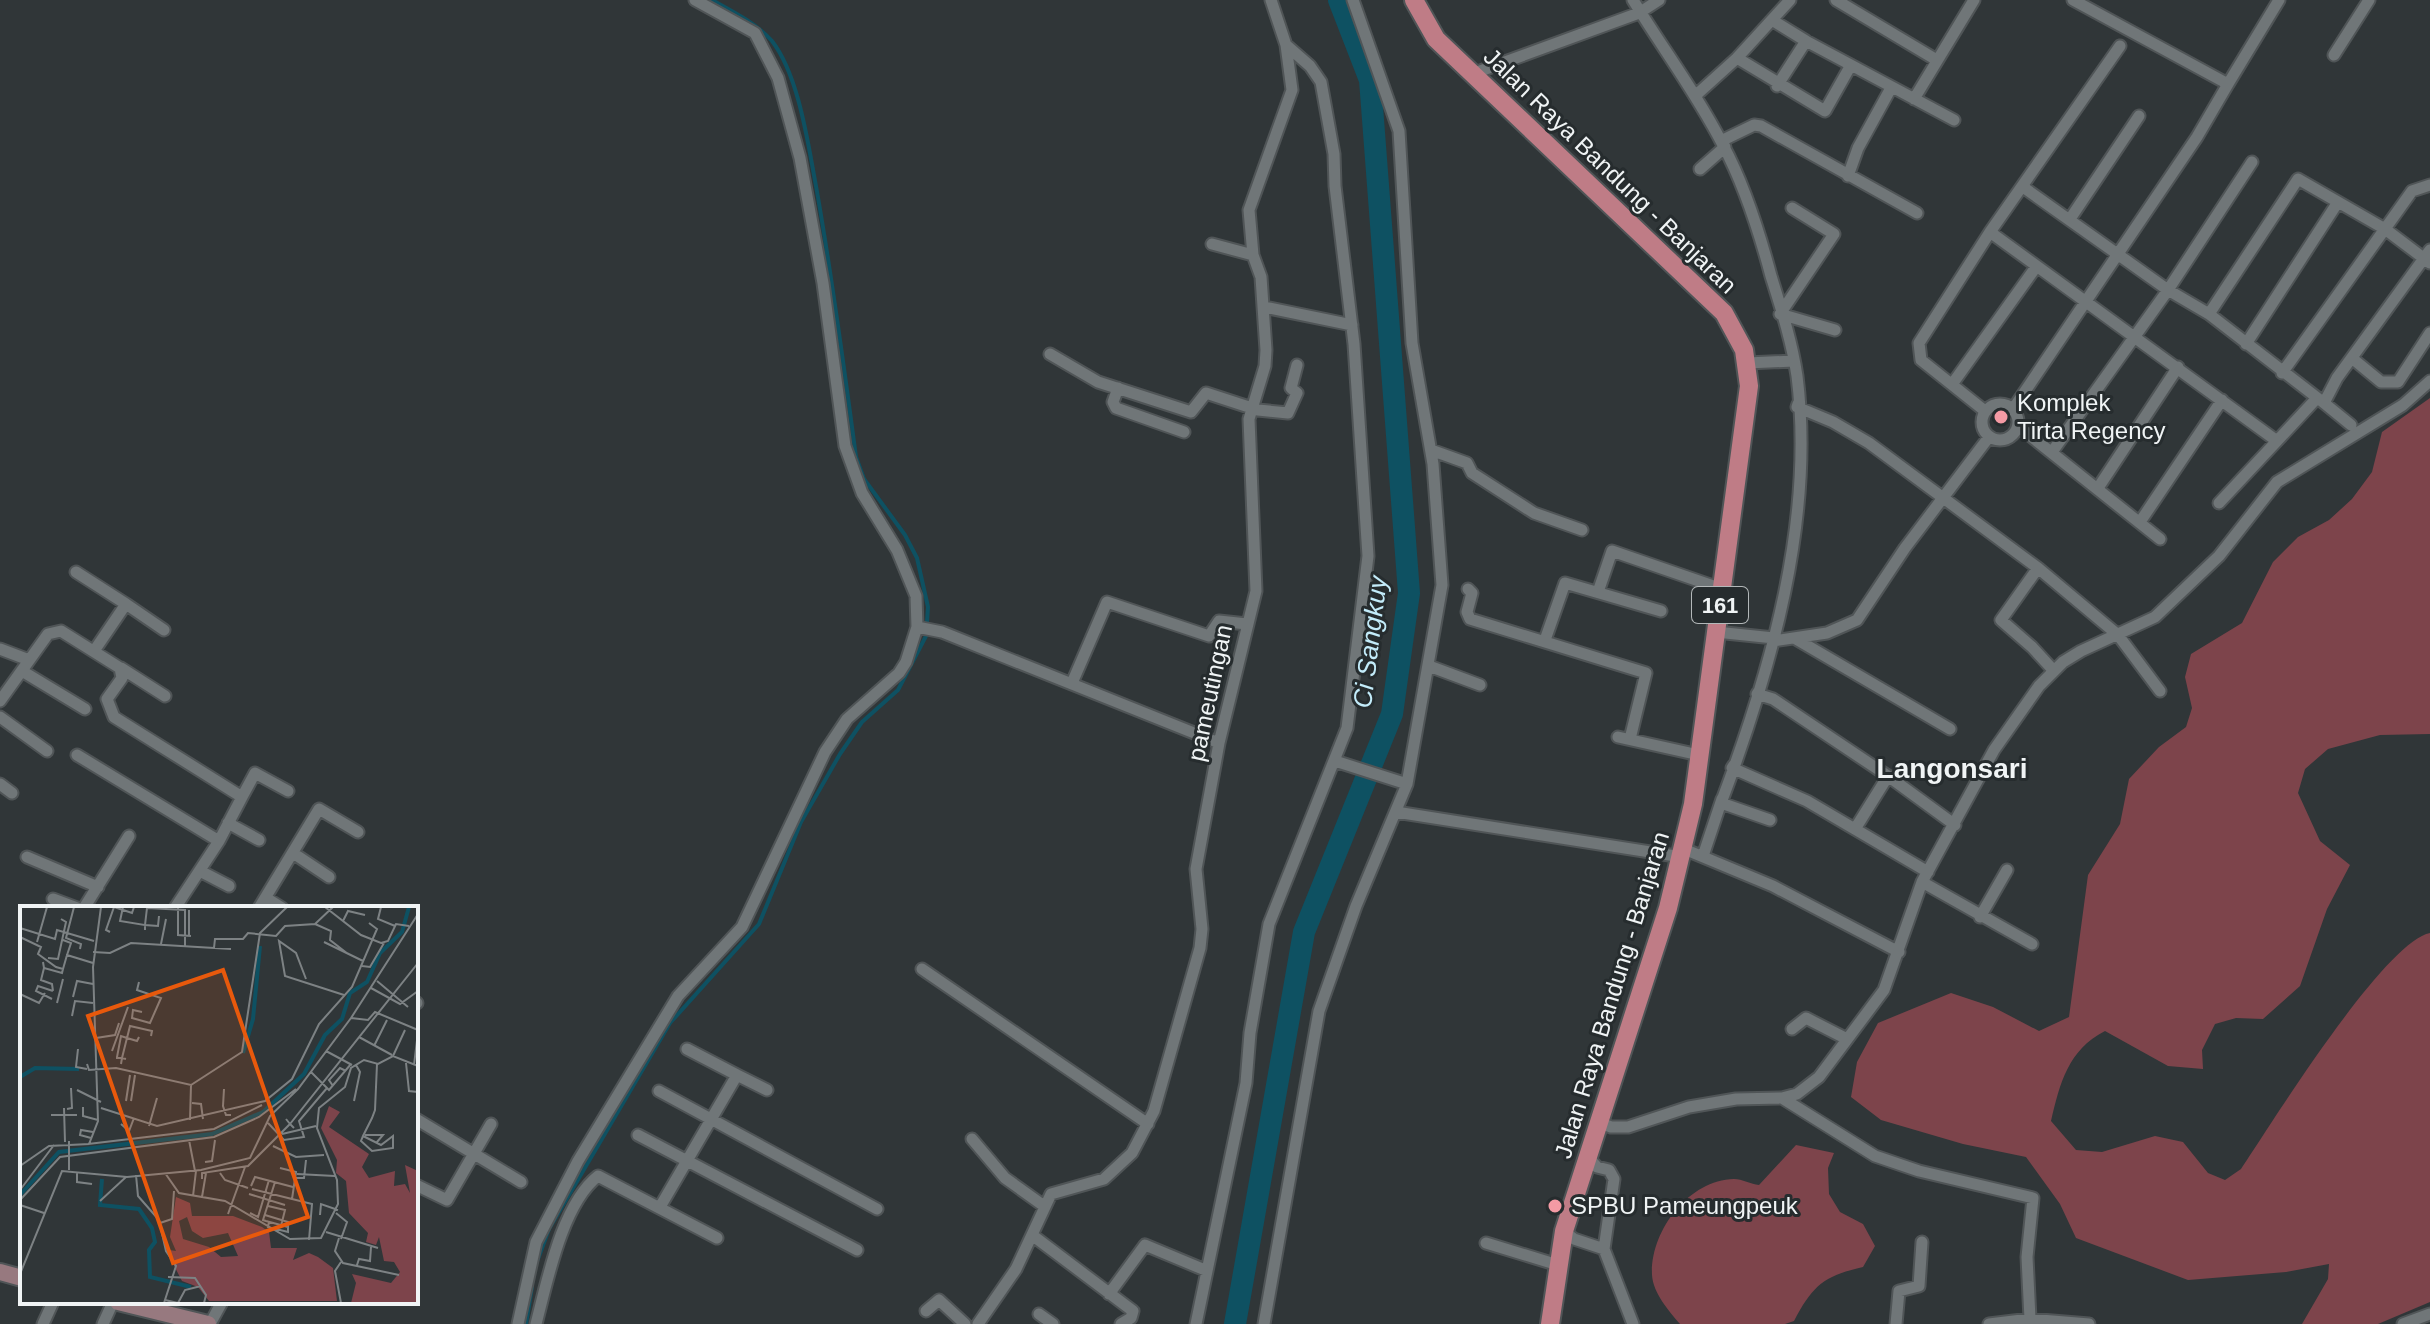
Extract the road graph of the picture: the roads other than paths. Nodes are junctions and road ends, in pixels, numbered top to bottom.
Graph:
1 (695, 0) edge
2 (1271, 0) edge
3 (1353, 0) edge
4 (1414, 0) edge
5 (1633, 0) edge
6 (1659, 0) edge
7 (1790, 0) edge
8 (1836, 0) edge
9 (1974, 0) edge
10 (2073, 0) edge
11 (2279, 0) edge
12 (2369, 0) edge
13 (1641, 12) junction
14 (1772, 20) junction
15 (1806, 41) junction
16 (1286, 45) junction
17 (2120, 46) dead end
18 (2334, 55) dead end
19 (1737, 58) junction
20 (1935, 59) junction
21 (1851, 65) junction
22 (1472, 74) junction
23 (2228, 84) junction
24 (1777, 86) junction
25 (1891, 88) junction
26 (1695, 96) junction
27 (1914, 99) junction
28 (2139, 116) dead end
29 (1954, 120) dead end
30 (1723, 144) junction
31 (2252, 162) dead end
32 (1700, 169) dead end
33 (1848, 176) junction
34 (2430, 185) edge
35 (2023, 187) junction
36 (2338, 202) junction
37 (1792, 208) dead end
38 (1917, 213) dead end
39 (2070, 219) junction
40 (2385, 229) junction
41 (1990, 232) junction
42 (1212, 244) dead end
43 (2119, 254) junction
44 (1253, 255) junction
45 (2428, 257) edge
46 (2036, 267) junction
47 (2168, 290) junction
48 (2085, 300) junction
49 (1264, 307) junction
50 (1782, 314) junction
51 (2209, 314) junction
52 (1352, 325) junction
53 (1835, 330) dead end
54 (2430, 333) edge
55 (2135, 336) junction
56 (2246, 344) junction
57 (1050, 354) dead end
58 (2353, 359) junction
59 (1794, 361) junction
60 (1747, 363) junction
61 (1297, 365) dead end
62 (2178, 367) junction
63 (2282, 373) junction
64 (2430, 381) edge
65 (1953, 383) junction
66 (1118, 388) junction
67 (2222, 400) junction
68 (2321, 400) junction
69 (1798, 403) junction
70 (1251, 408) junction
71 (2013, 409) junction
72 (1985, 411) junction
73 (2351, 425) dead end
74 (2018, 426) junction
75 (1184, 432) dead end
76 (1989, 437) junction
77 (2277, 441) junction
78 (1431, 450) junction
79 (2052, 452) junction
80 (2098, 488) junction
81 (1942, 499) junction
82 (2219, 503) dead end
83 (2140, 522) junction
84 (1582, 530) dead end
85 (2160, 539) dead end
86 (2038, 568) junction
87 (76, 572) dead end
88 (1468, 589) dead end
89 (1722, 589) junction
90 (1598, 592) junction
91 (126, 604) junction
92 (1661, 611) dead end
93 (1247, 624) junction
94 (923, 628) junction
95 (164, 630) dead end
96 (1716, 632) junction
97 (2118, 635) junction
98 (1774, 638) junction
99 (1796, 639) junction
100 (1545, 640) junction
101 (0, 649) edge
102 (94, 651) junction
103 (26, 665) junction
104 (1429, 666) junction
105 (120, 668) junction
106 (2054, 671) junction
107 (1072, 683) junction
108 (1480, 685) dead end
109 (1759, 691) junction
110 (2160, 691) dead end
111 (165, 696) dead end
112 (0, 701) edge
113 (85, 709) dead end
114 (0, 717) edge
115 (1950, 729) dead end
116 (1618, 737) dead end
117 (1630, 739) junction
118 (1219, 743) junction
119 (47, 751) dead end
120 (77, 755) dead end
121 (1699, 755) junction
122 (1338, 762) junction
123 (1734, 765) junction
124 (1888, 776) junction
125 (1404, 783) junction
126 (0, 784) edge
127 (288, 791) dead end
128 (12, 793) dead end
129 (242, 797) junction
130 (1722, 799) junction
131 (1396, 812) junction
132 (1770, 820) dead end
133 (228, 823) junction
134 (1955, 825) junction
135 (1855, 829) junction
136 (358, 832) dead end
137 (129, 836) dead end
138 (259, 840) dead end
139 (219, 841) junction
140 (293, 853) junction
141 (1683, 853) junction
142 (1703, 856) junction
143 (27, 857) dead end
144 (2007, 870) dead end
145 (200, 871) junction
146 (329, 877) dead end
147 (1925, 877) junction
148 (229, 886) dead end
149 (98, 887) junction
150 (53, 899) dead end
151 (262, 903) edge
152 (72, 906) edge
153 (85, 906) edge
154 (176, 906) edge
155 (1980, 917) junction
156 (2032, 944) dead end
157 (1899, 952) junction
158 (922, 969) dead end
159 (1792, 1029) dead end
160 (1847, 1039) junction
161 (687, 1049) dead end
162 (737, 1075) junction
163 (767, 1090) dead end
164 (659, 1091) dead end
165 (1782, 1098) junction
166 (712, 1118) junction
167 (418, 1120) edge
168 (1598, 1122) junction
169 (491, 1124) dead end
170 (1148, 1124) junction
171 (638, 1135) dead end
172 (972, 1139) dead end
173 (473, 1154) junction
174 (1587, 1156) junction
175 (687, 1160) junction
176 (521, 1182) dead end
177 (418, 1186) edge
178 (1044, 1206) junction
179 (660, 1207) junction
180 (877, 1209) dead end
181 (1564, 1231) junction
182 (1032, 1235) junction
183 (717, 1238) dead end
184 (1922, 1242) dead end
185 (1486, 1243) dead end
186 (1604, 1249) junction
187 (857, 1250) dead end
188 (1558, 1265) junction
189 (1205, 1270) junction
190 (0, 1272) edge
191 (20, 1277) edge
192 (1109, 1294) junction
193 (52, 1304) edge
194 (115, 1304) edge
195 (221, 1304) edge
196 (154, 1306) edge
197 (926, 1311) dead end
198 (1039, 1314) dead end
199 (2430, 1314) edge
200 (2030, 1319) junction
201 (43, 1324) edge
202 (103, 1324) edge
203 (209, 1324) edge
204 (518, 1324) edge
205 (536, 1324) edge
206 (965, 1324) edge
207 (978, 1324) edge
208 (1053, 1324) edge
209 (1121, 1324) edge
210 (1196, 1324) edge
211 (1264, 1324) edge
212 (1550, 1324) edge
213 (1633, 1324) edge
214 (1896, 1324) edge
215 (1989, 1324) edge
216 (2089, 1324) edge
217 (2403, 1324) edge

1 - 94 street
2 - 16 street, pameutingan
3 - 78 street
4 - 22 main road, Jalan Raya Bandung - Banjaran / 161
5 - 13 street
6 - 13 street
7 - 14 street
8 - 20 street
9 - 20 street
10 - 23 street
11 - 23 street
12 - 18 street
13 - 22 street
13 - 26 street
14 - 15 street
14 - 19 street
15 - 21 street
15 - 24 street
16 - 44 street, pameutingan
16 - 52 street
17 - 35 street
19 - 24 street
19 - 26 street
20 - 27 street
21 - 24 street
21 - 25 street
22 - 60 main road, Jalan Raya Bandung - Banjaran / 161
23 - 43 street
25 - 27 street
25 - 33 street
26 - 30 street
27 - 29 street
28 - 39 street
30 - 32 street
30 - 33 street
30 - 50 street
31 - 47 street
33 - 38 street
34 - 40 street
35 - 39 street
35 - 41 street
36 - 40 street
36 - 51 street
36 - 56 street
37 - 50 street
39 - 43 street
40 - 45 street
40 - 63 street
41 - 46 street
41 - 65 street
42 - 44 street
43 - 47 street
43 - 48 street
44 - 49 street, pameutingan
45 - 58 street
46 - 48 street
46 - 65 street
47 - 51 street
47 - 55 street
48 - 55 street
48 - 71 street
49 - 52 street
49 - 70 street, pameutingan
50 - 53 street
50 - 59 street
51 - 56 street
52 - 122 street
54 - 58 street
55 - 62 street
55 - 79 street
56 - 63 street
57 - 66 street
58 - 68 street
59 - 60 street
59 - 69 street
60 - 89 main road, Jalan Raya Bandung - Banjaran / 161
61 - 70 street
62 - 67 street
62 - 80 street
63 - 68 street
64 - 97 street
65 - 72 street
66 - 70 street
66 - 75 street
67 - 77 street
67 - 83 street
68 - 73 street
68 - 77 street
69 - 81 street
69 - 98 street
70 - 93 street, pameutingan
71 - 72 street
71 - 74 street
72 - 76 street
74 - 76 street
74 - 79 street
76 - 81 street
77 - 82 street
78 - 84 street
78 - 104 street
79 - 80 street
80 - 83 street
81 - 86 street
81 - 99 street
83 - 85 street
86 - 97 street
86 - 106 street
87 - 91 street
88 - 100 street
89 - 90 street
89 - 96 main road, Jalan Raya Bandung - Banjaran / 161
90 - 92 street
90 - 100 street
91 - 95 street
91 - 102 street
93 - 107 street
93 - 118 street, pameutingan
94 - 107 street
94 - 204 street
96 - 98 street
96 - 121 main road, Jalan Raya Bandung - Banjaran / 161
97 - 106 street
97 - 110 street
98 - 99 street
98 - 109 street
99 - 115 street
100 - 117 street
101 - 103 street
102 - 103 street
102 - 105 street
103 - 112 street
103 - 113 street
104 - 108 street
104 - 125 street
105 - 111 street
105 - 129 street
106 - 134 street
107 - 118 street
109 - 123 street
109 - 124 street
114 - 119 street
116 - 117 street
117 - 121 street
118 - 170 street, pameutingan
120 - 139 street
121 - 141 main road, Jalan Raya Bandung - Banjaran / 161
122 - 125 street
122 - 189 street
123 - 130 street
123 - 135 street
124 - 134 street
124 - 135 street
125 - 131 street
126 - 128 street
127 - 129 street
129 - 133 street
130 - 132 street
130 - 142 street
131 - 141 street
131 - 211 street
133 - 138 street
133 - 139 street
134 - 147 street
135 - 147 street
136 - 140 street
137 - 149 street
139 - 145 street
140 - 146 street
140 - 151 street
141 - 142 street
141 - 168 main road, Jalan Raya Bandung - Banjaran / 161
142 - 157 street
143 - 149 street
144 - 155 street
145 - 148 street
145 - 154 street
147 - 155 street
147 - 157 street
149 - 153 street
150 - 152 street
155 - 156 street
157 - 160 street
158 - 170 street
159 - 160 street
160 - 165 street
161 - 162 street
162 - 163 street
162 - 166 street
164 - 166 street
165 - 168 street
165 - 200 street
166 - 175 street
166 - 180 street
167 - 173 street
168 - 174 main road, Jalan Raya Bandung - Banjaran / 161
169 - 173 street
170 - 178 street, pameutingan
171 - 175 street
172 - 178 street
173 - 176 street
173 - 177 street
174 - 181 main road, Jalan Raya Bandung - Banjaran / 161
174 - 186 street
175 - 179 street
175 - 187 street
178 - 182 street
179 - 183 street
179 - 205 street
181 - 186 street
181 - 188 main road, Jalan Raya Bandung - Banjaran / 161
182 - 192 street
182 - 207 street
184 - 214 street
185 - 188 street
186 - 213 street
188 - 212 main road, Jalan Raya Bandung - Banjaran / 161
189 - 192 street
189 - 210 street
190 - 191 street
192 - 209 street
193 - 201 street
194 - 202 street
195 - 203 street
196 - 203 street
197 - 206 street
198 - 208 street
199 - 217 street
200 - 215 street
200 - 216 street

